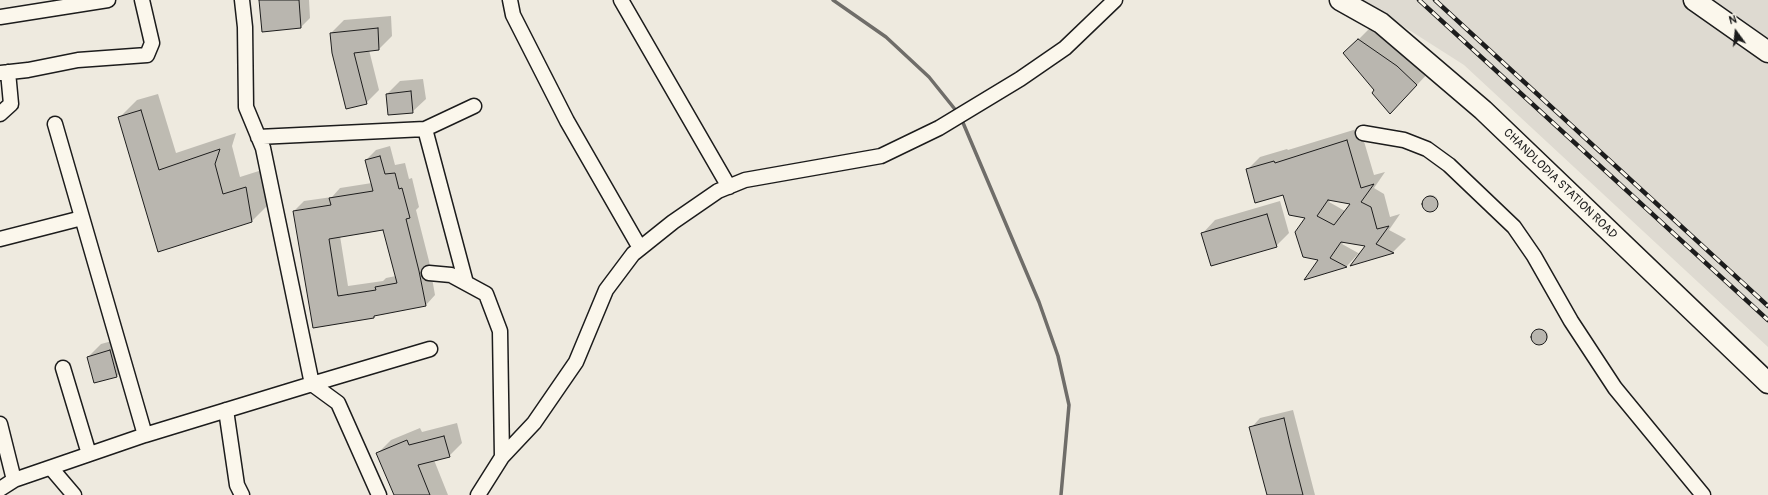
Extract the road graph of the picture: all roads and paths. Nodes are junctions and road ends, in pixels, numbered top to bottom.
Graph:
1 (108, 0) edge
2 (142, 0) edge
3 (242, 0) edge
4 (510, 0) edge
5 (621, 0) edge
6 (1115, 0) edge
7 (1340, 0) edge
8 (1694, 0) edge
9 (0, 16) edge
10 (1768, 52) edge
11 (4, 72) edge
12 (474, 106) dead end
13 (0, 114) edge
14 (55, 124) dead end
15 (425, 129) junction
16 (1363, 132) dead end
17 (258, 137) junction
18 (729, 187) junction
19 (82, 218) junction
20 (0, 239) edge
21 (640, 248) junction
22 (429, 273) dead end
23 (466, 284) junction
24 (430, 349) dead end
25 (63, 368) dead end
26 (1768, 383) edge
27 (312, 384) junction
28 (226, 410) junction
29 (0, 424) edge
30 (145, 435) junction
31 (89, 454) junction
32 (502, 457) junction
33 (51, 468) junction
34 (14, 480) junction
35 (0, 488) edge
36 (74, 495) edge
37 (242, 495) edge
38 (379, 495) edge
39 (478, 495) edge
40 (1703, 495) edge

1 - 9 street
2 - 11 street
3 - 17 street
4 - 21 street
5 - 18 street
6 - 18 street
7 - 26 street, CHANDLODIA STATION ROAD
8 - 10 street
11 - 13 street
12 - 15 street
14 - 19 street
15 - 17 street
15 - 23 street
16 - 40 street
17 - 27 street
18 - 21 street
19 - 20 street
19 - 30 street
21 - 32 street
22 - 23 street
23 - 32 street
24 - 27 street
25 - 31 street
27 - 28 street
27 - 38 street
28 - 30 street
28 - 37 street
29 - 34 street
30 - 31 street
31 - 33 street
32 - 39 street
33 - 34 street
33 - 36 street
34 - 35 street

